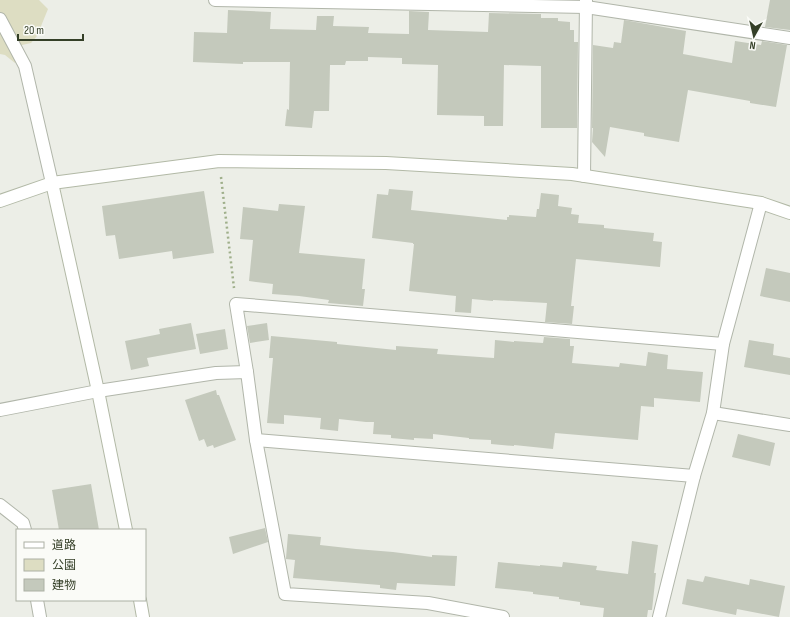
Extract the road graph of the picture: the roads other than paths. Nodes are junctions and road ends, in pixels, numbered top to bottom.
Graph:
1 (215, 0) edge
2 (586, 4) edge
3 (0, 19) edge
4 (790, 38) edge
5 (584, 176) junction
6 (52, 183) junction
7 (0, 201) edge
8 (761, 203) junction
9 (790, 214) edge
10 (724, 344) junction
11 (247, 372) junction
12 (98, 391) junction
13 (0, 410) edge
14 (714, 413) junction
15 (790, 425) edge
16 (256, 440) junction
17 (694, 476) junction
18 (0, 505) edge
19 (25, 529) edge
20 (126, 529) edge
21 (37, 601) edge
22 (140, 601) edge
23 (40, 617) edge
24 (142, 617) edge
25 (503, 617) edge
26 (659, 617) edge

1 - 2 street
2 - 4 street
2 - 5 street
3 - 6 street
5 - 6 street
5 - 8 street
6 - 7 street
6 - 12 street
8 - 9 street
8 - 10 street
10 - 11 street
10 - 14 street
11 - 12 street
11 - 16 street
12 - 13 street
12 - 20 street
14 - 15 street
14 - 17 street
16 - 17 street
16 - 25 street
17 - 26 street
18 - 19 street
21 - 23 street
22 - 24 street

